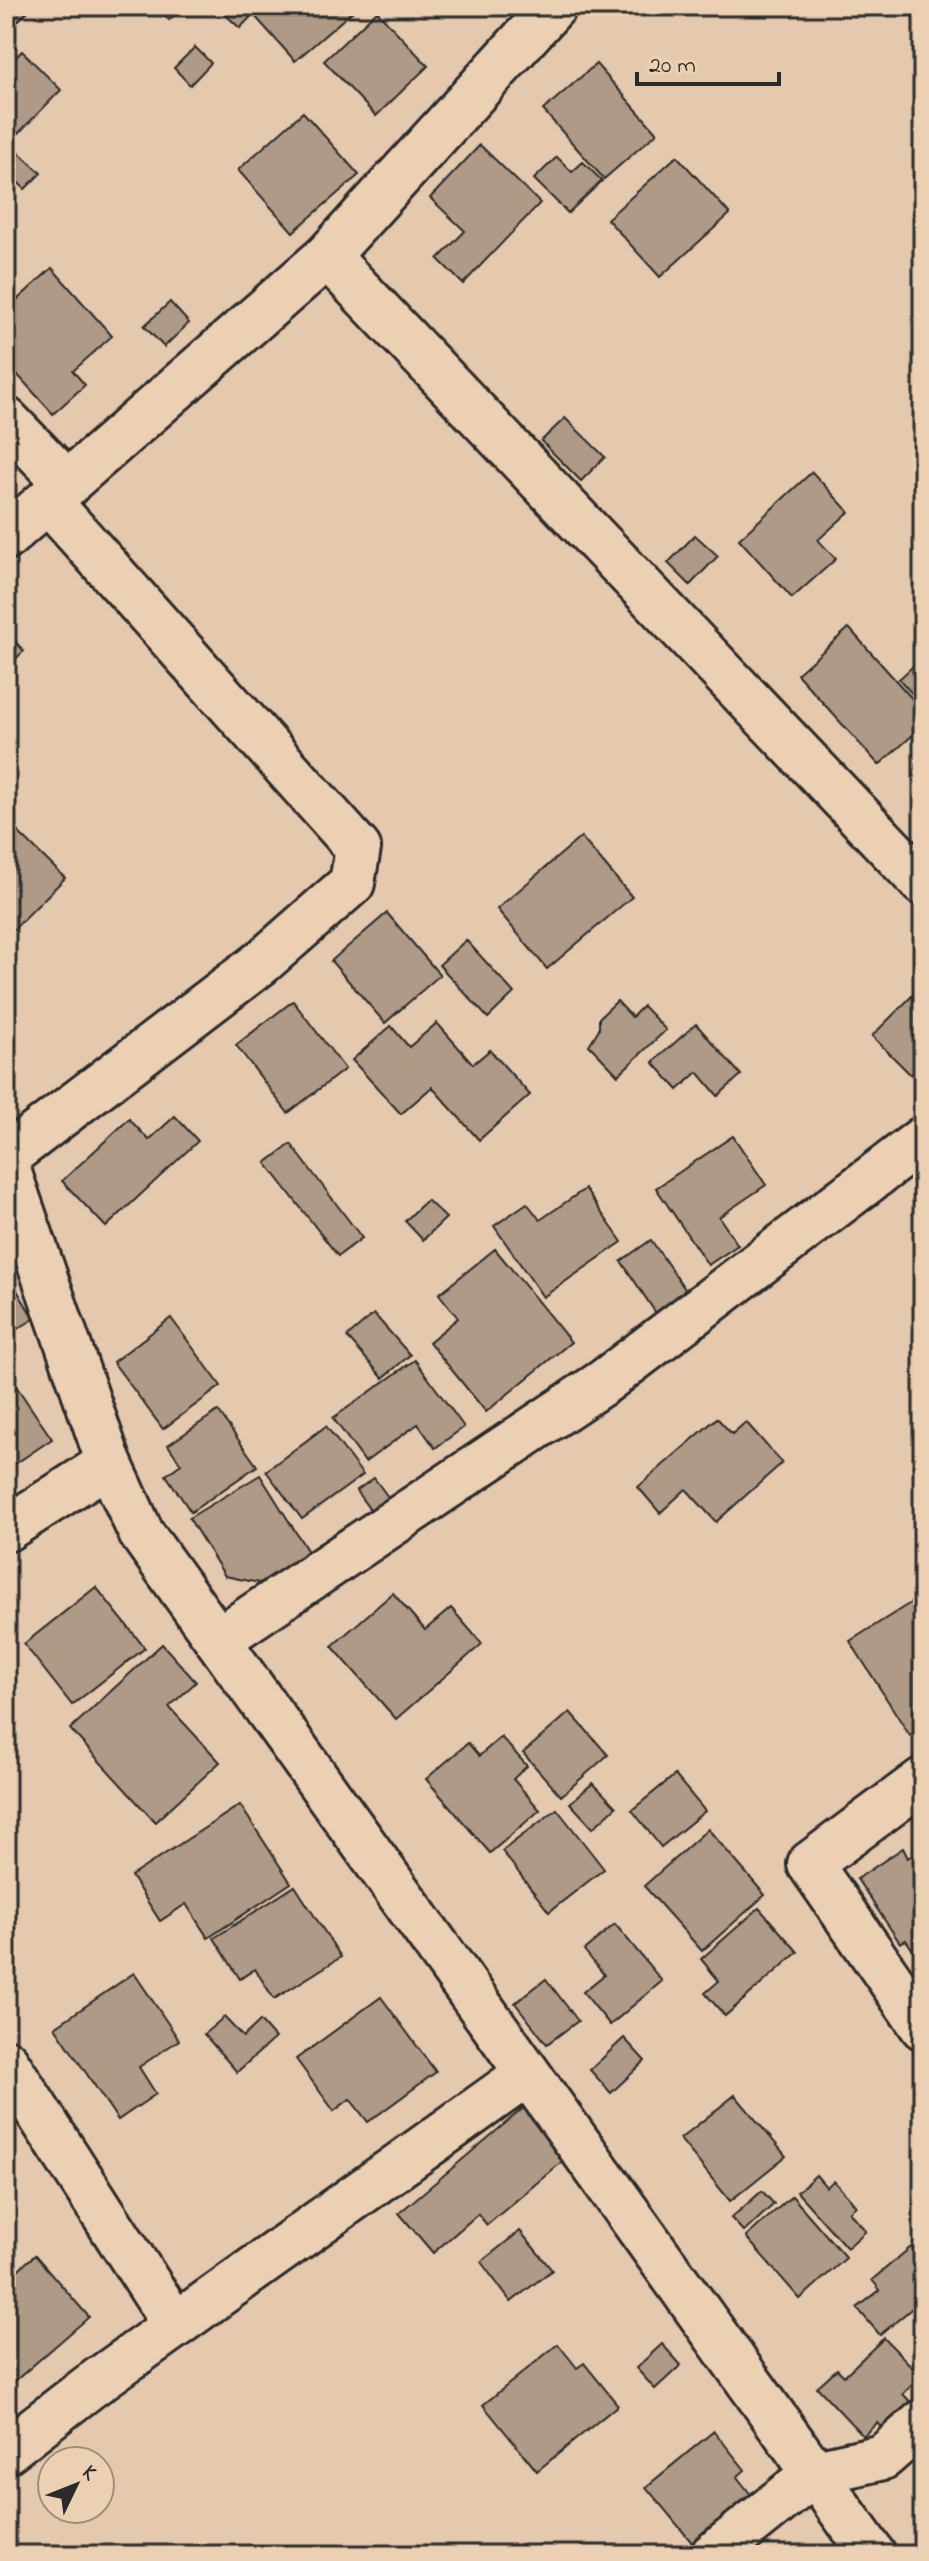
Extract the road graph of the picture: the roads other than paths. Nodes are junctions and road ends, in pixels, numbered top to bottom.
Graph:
1 (554, 6) edge
2 (327, 256) junction
3 (6, 420) edge
4 (58, 493) junction
5 (6, 537) edge
6 (923, 883) edge
7 (923, 1139) edge
8 (6, 1157) edge
9 (6, 1165) edge
10 (109, 1463) junction
11 (6, 1529) edge
12 (218, 1640) junction
13 (923, 1780) edge
14 (923, 2027) edge
15 (6, 2062) edge
16 (527, 2074) junction
17 (175, 2325) junction
18 (923, 2422) edge
19 (6, 2451) edge
20 (816, 2472) junction
21 (713, 2555) edge
22 (873, 2555) edge

1 - 2 street
2 - 4 street
2 - 6 street
3 - 4 street
4 - 5 street
4 - 8 street
7 - 12 street
9 - 10 street
10 - 11 street
10 - 12 street
12 - 16 street
13 - 14 street
15 - 17 street
16 - 17 street
16 - 20 street
17 - 19 street
18 - 20 street
20 - 21 street
20 - 22 street

